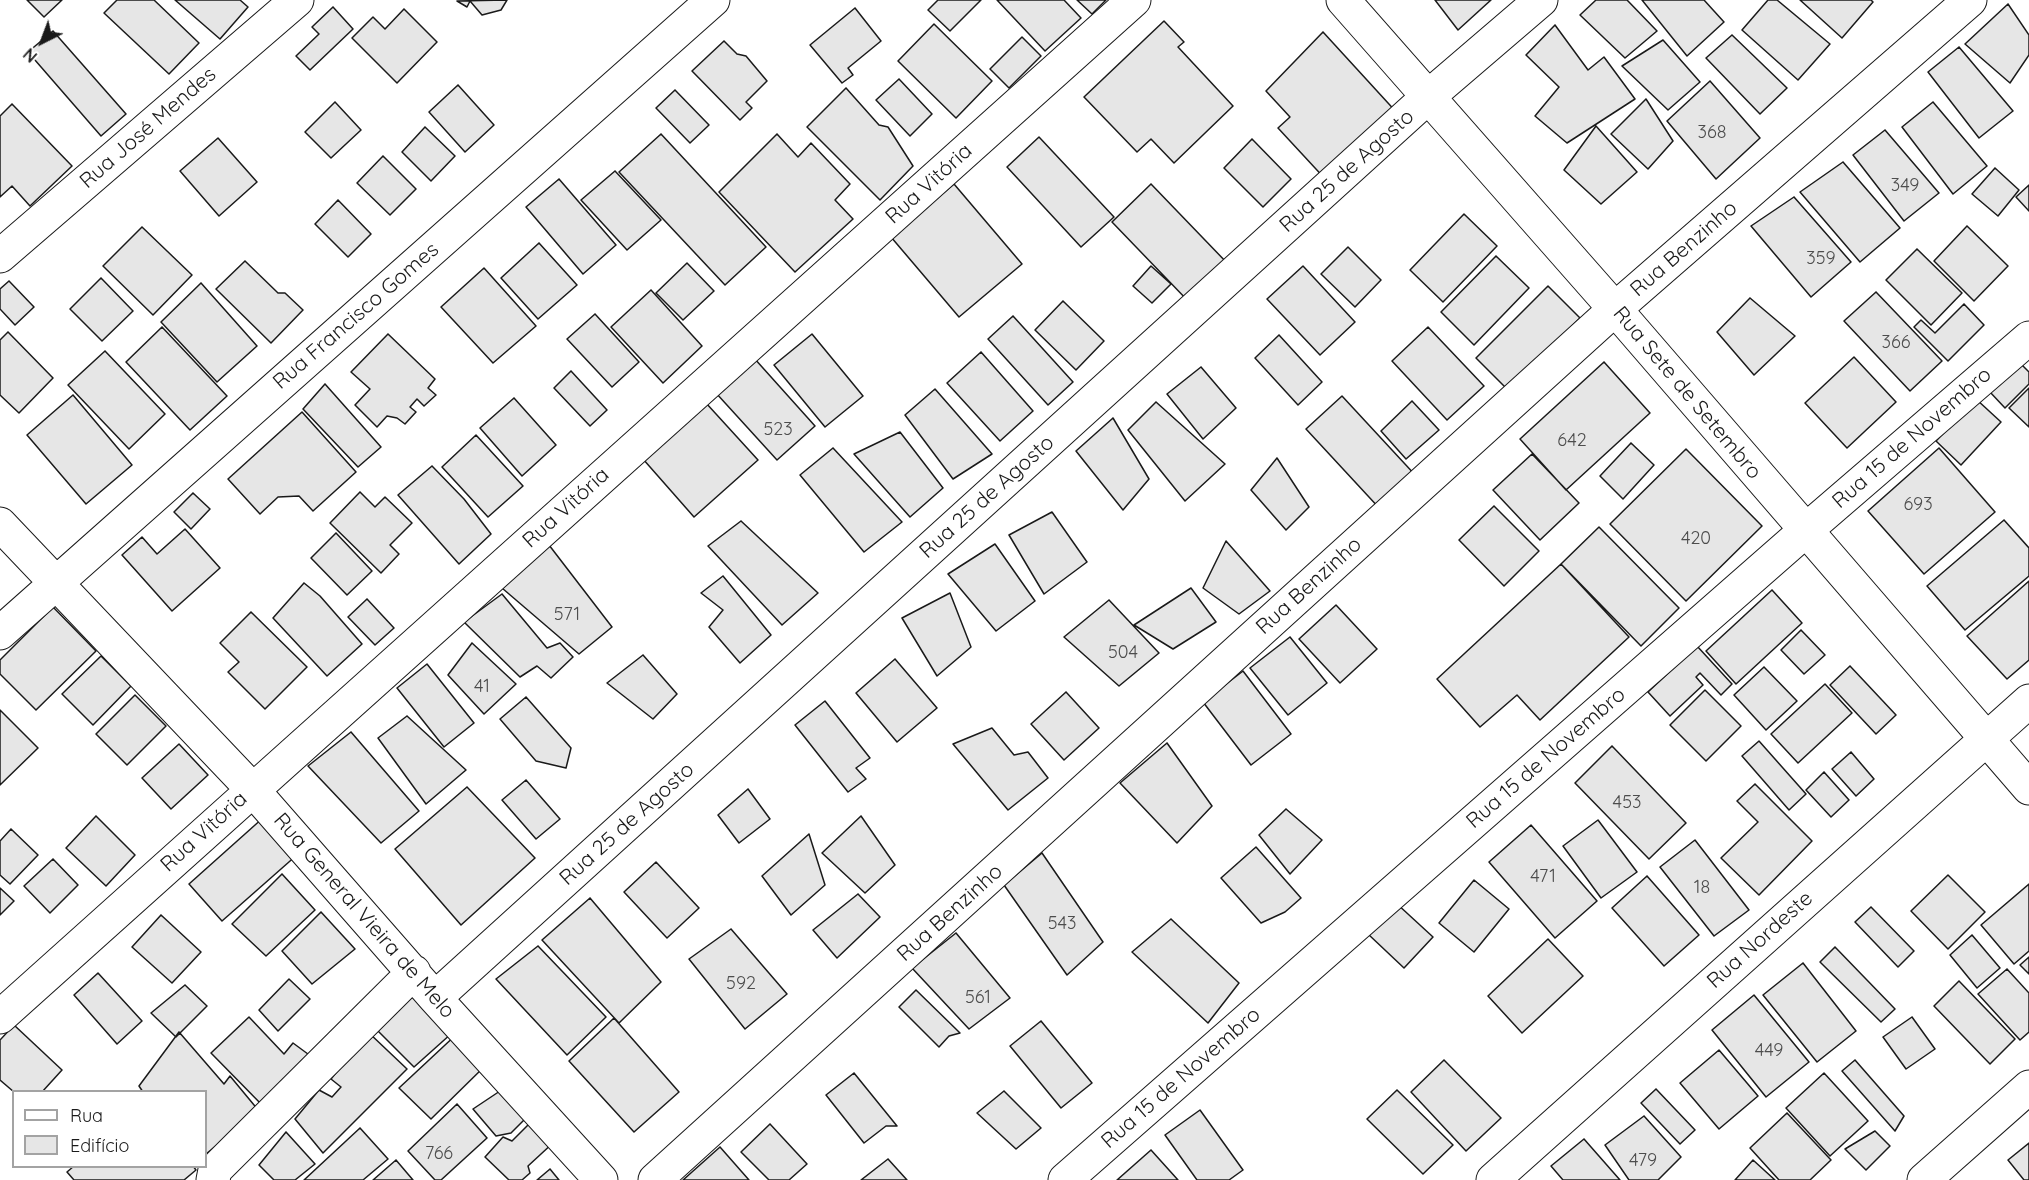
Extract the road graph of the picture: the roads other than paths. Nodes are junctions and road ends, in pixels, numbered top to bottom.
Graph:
1 (297, 0) edge
2 (713, 0) edge
3 (1134, 0) edge
4 (1343, 0) edge
5 (1541, 0) edge
6 (1970, 0) edge
7 (1429, 96) junction
8 (0, 256) edge
9 (1615, 309) junction
10 (2029, 338) edge
11 (0, 524) edge
12 (1805, 531) junction
13 (53, 583) junction
14 (0, 633) edge
15 (2029, 701) edge
16 (1986, 738) junction
17 (2029, 788) edge
18 (252, 789) junction
19 (414, 972) junction
20 (435, 998) junction
21 (0, 1017) edge
22 (2029, 1087) edge
23 (213, 1180) edge
24 (601, 1180) edge
25 (656, 1180) edge
26 (1065, 1180) edge
27 (1493, 1180) edge
28 (1924, 1180) edge

1 - 8 street, Rua José Mendes
2 - 13 street, Rua Francisco Gomes
3 - 18 street, Rua Vitória
4 - 7 street, Rua Sete de Setembro
5 - 7 street, Rua 25 de Agosto
6 - 9 street, Rua Benzinho
7 - 9 street, Rua Sete de Setembro
7 - 20 street, Rua 25 de Agosto
9 - 12 street, Rua Sete de Setembro
9 - 25 street, Rua Benzinho
10 - 12 street, Rua 15 de Novembro
11 - 13 street, Rua General Vieira de Melo
12 - 16 street, Rua Sete de Setembro
12 - 26 street, Rua 15 de Novembro
13 - 14 street, Rua Francisco Gomes
13 - 18 street, Rua General Vieira de Melo
15 - 16 street, Rua Nordeste
16 - 17 street, Rua Sete de Setembro
16 - 27 street, Rua Nordeste
18 - 19 street, Rua General Vieira de Melo
18 - 21 street, Rua Vitória
19 - 20 street, Rua General Vieira de Melo
19 - 23 street
20 - 24 street, Rua General Vieira de Melo
22 - 28 street

